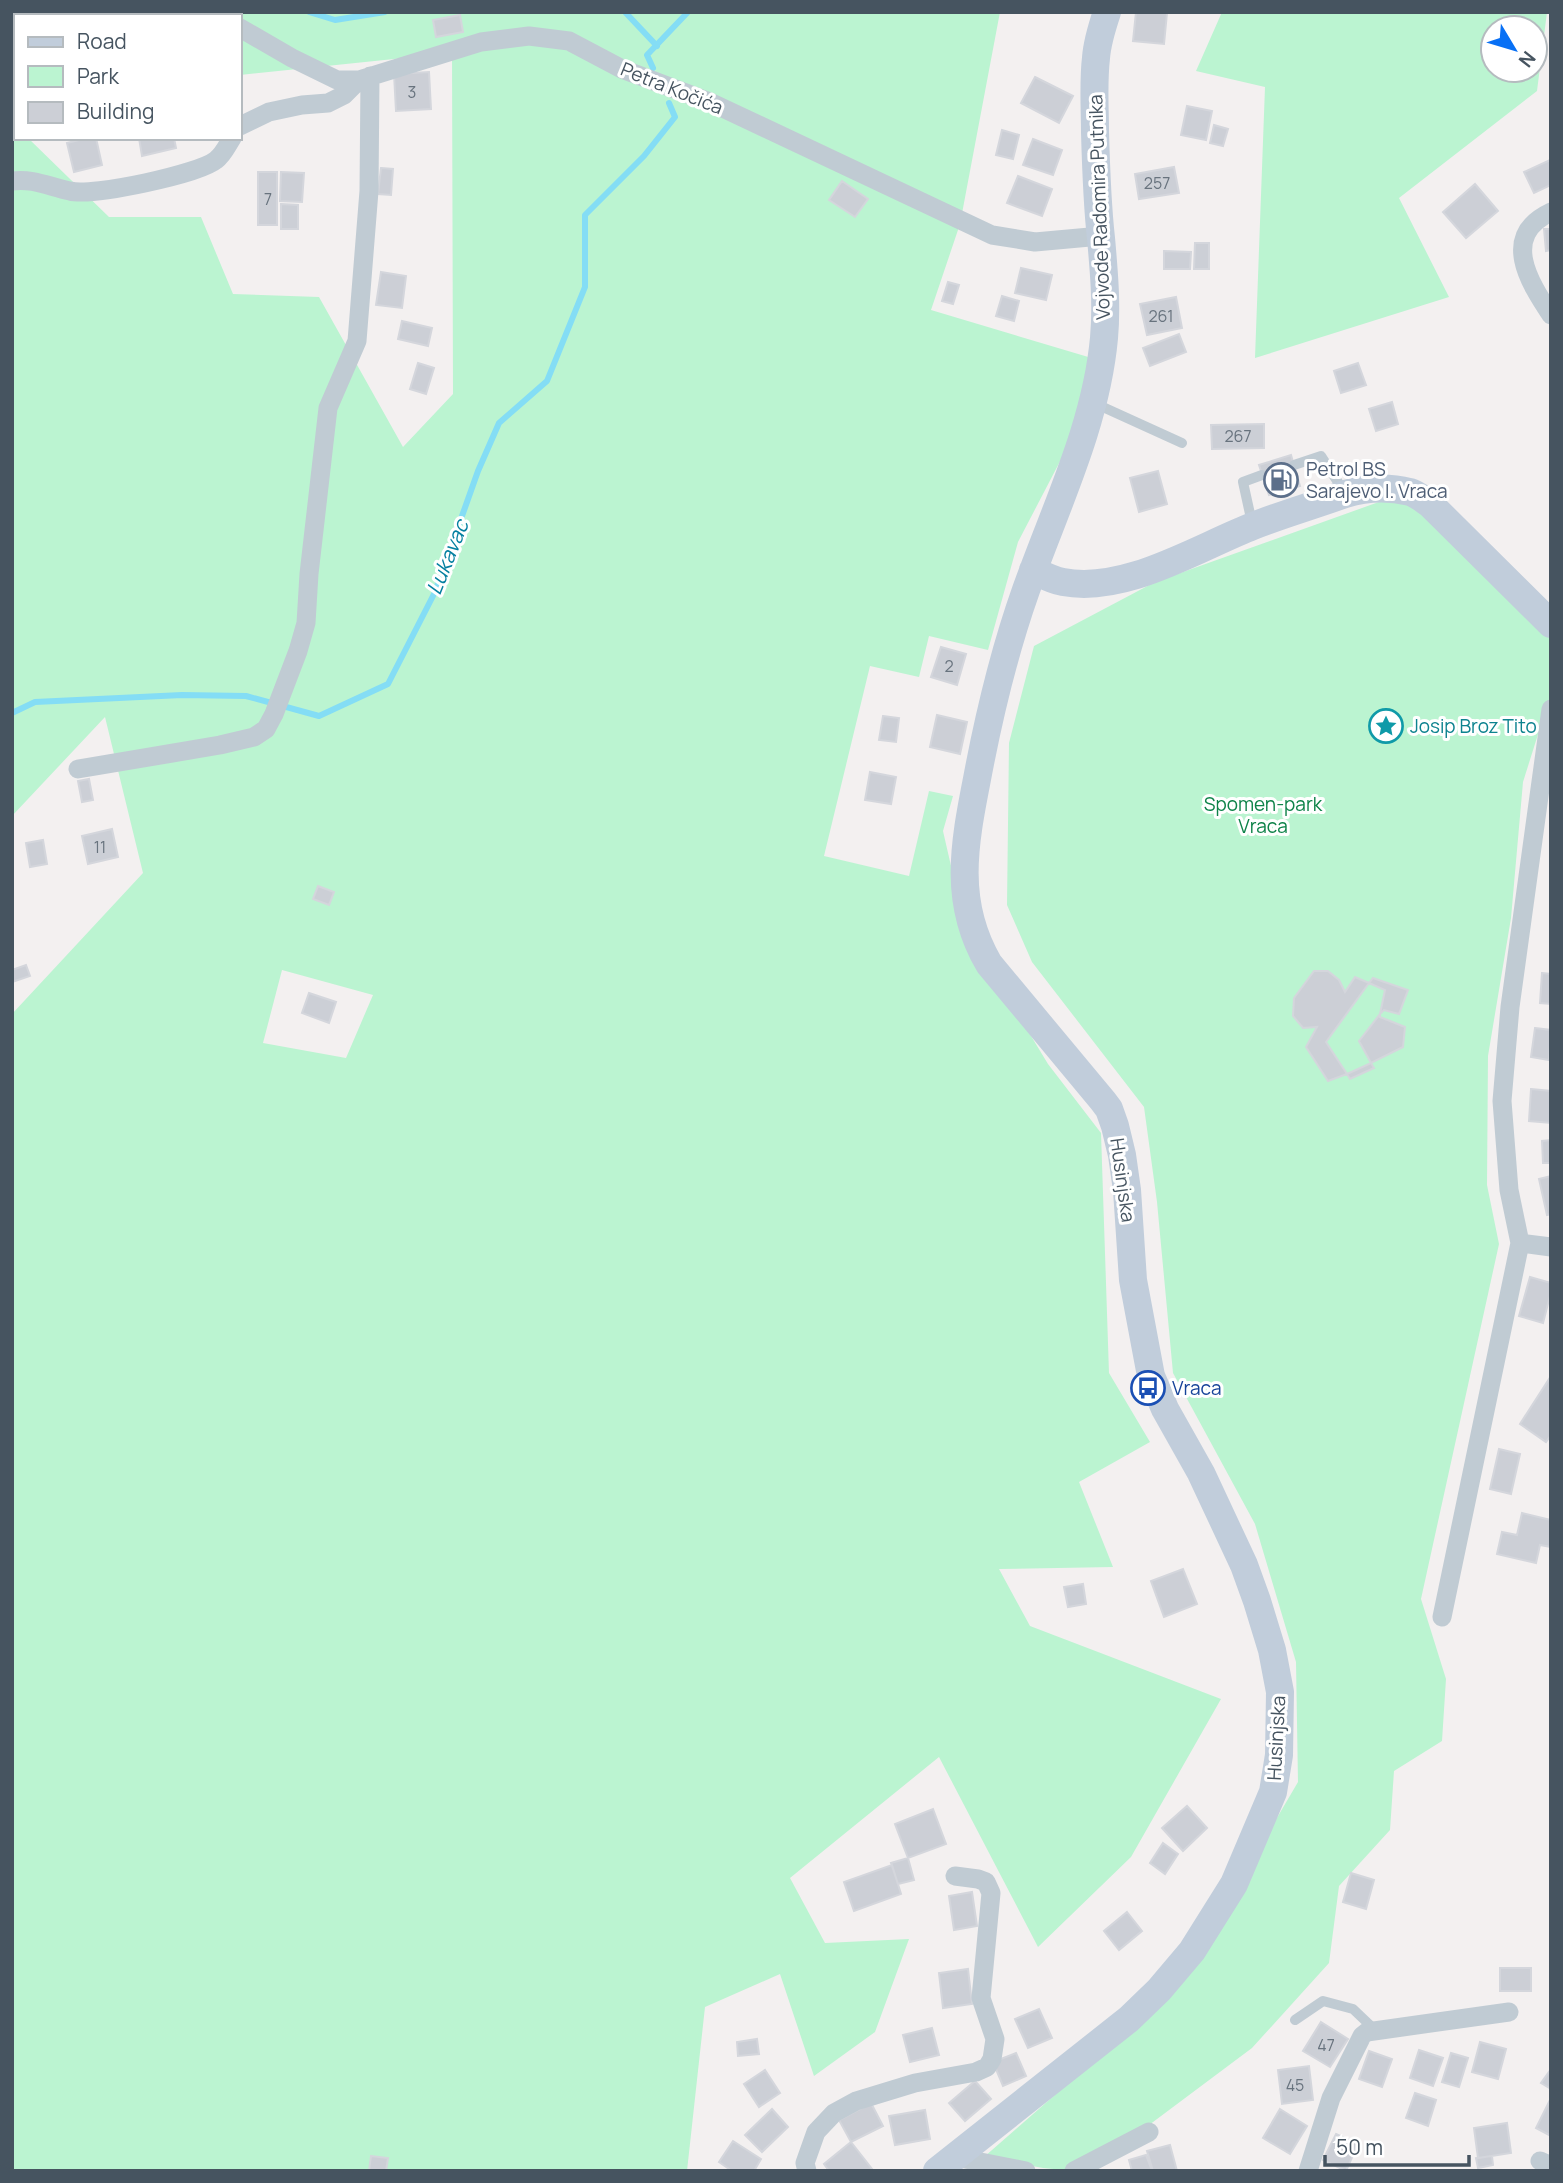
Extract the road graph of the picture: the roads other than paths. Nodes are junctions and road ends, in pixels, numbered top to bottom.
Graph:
1 (1107, 12) edge
2 (242, 29) edge
3 (365, 78) junction
4 (242, 125) edge
5 (231, 140) edge
6 (12, 181) edge
7 (1551, 212) edge
8 (1101, 236) junction
9 (1551, 315) edge
10 (1093, 402) junction
11 (1182, 443) dead end
12 (1294, 465) dead end
13 (1262, 475) dead end
14 (1345, 494) junction
15 (1253, 526) junction
16 (1033, 570) junction
17 (1551, 624) edge
18 (1551, 709) edge
19 (78, 769) dead end
20 (1111, 1114) joint
21 (1520, 1242) junction
22 (1551, 1247) edge
23 (1442, 1617) dead end
24 (955, 1876) dead end
25 (1509, 2012) dead end
26 (1295, 2020) dead end
27 (1374, 2030) junction
28 (1149, 2132) dead end
29 (946, 2164) edge
30 (807, 2171) edge
31 (1026, 2171) edge
32 (1074, 2171) edge
33 (1308, 2171) edge

1 - 8 main road, Vojvode Radomira Putnika
2 - 3 street
3 - 4 street, Petra Kočića
3 - 8 street, Petra Kočića
3 - 19 street
5 - 6 street
7 - 9 street
8 - 10 main road, Vojvode Radomira Putnika
10 - 11 lane
10 - 16 main road, Vojvode Radomira Putnika
12 - 14 lane
13 - 15 lane
14 - 15 main road
14 - 17 main road
15 - 16 main road
16 - 20 main road, Vojvode Radomira Putnika
18 - 21 street
20 - 29 main road, Husinjska
21 - 22 street
21 - 23 street
24 - 30 street
25 - 27 street
26 - 27 lane
27 - 33 street
28 - 32 street
29 - 31 street

